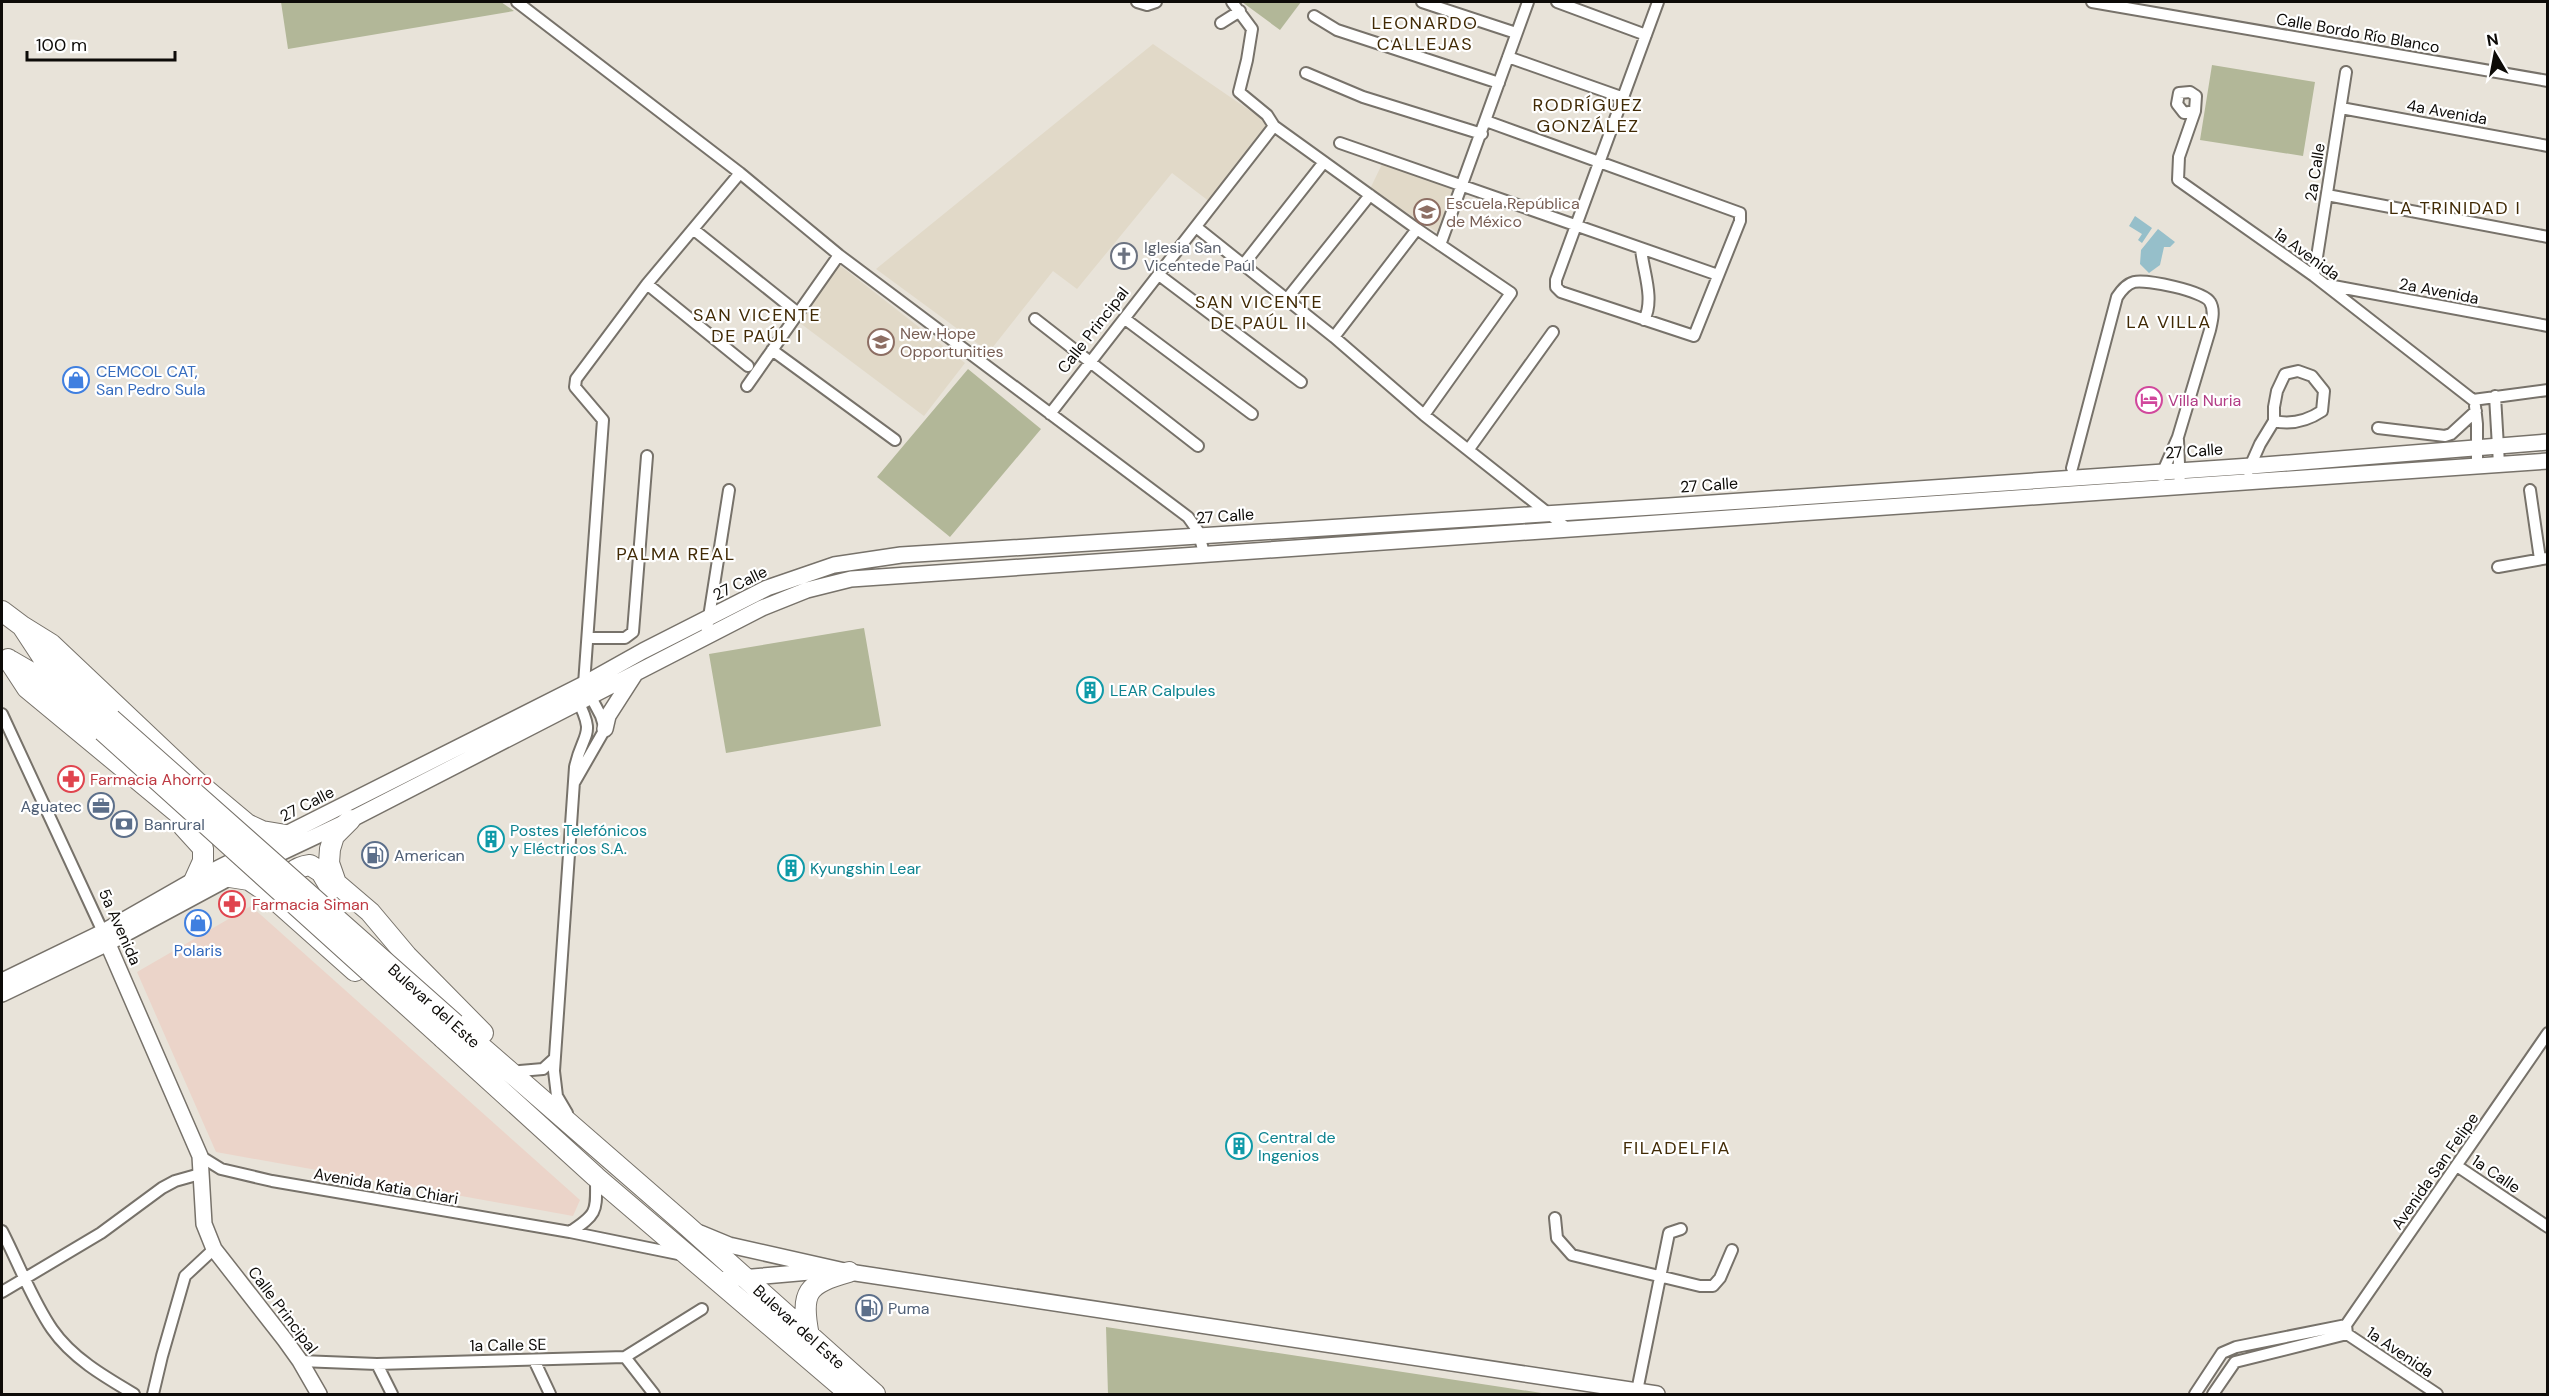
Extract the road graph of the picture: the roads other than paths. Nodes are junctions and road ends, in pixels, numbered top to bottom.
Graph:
1 (517, 2) edge
2 (1137, 2) edge
3 (1156, 2) edge
4 (1232, 2) edge
5 (1422, 2) edge
6 (1528, 2) edge
7 (1557, 2) edge
8 (1593, 2) edge
9 (1658, 2) edge
10 (2092, 2) edge
11 (1240, 11) junction
12 (1589, 13) junction
13 (1314, 16) dead end
14 (1221, 23) dead end
15 (1516, 33) junction
16 (1646, 35) junction
17 (1508, 57) junction
18 (2346, 72) dead end
19 (1306, 73) dead end
20 (2547, 81) edge
21 (1499, 83) junction
22 (1624, 98) junction
23 (2341, 108) junction
24 (2195, 111) dead end
25 (1486, 121) junction
26 (1274, 126) junction
27 (1482, 134) junction
28 (1340, 143) dead end
29 (2547, 146) edge
30 (1324, 162) junction
31 (1601, 163) junction
32 (740, 173) junction
33 (1464, 185) junction
34 (1370, 195) junction
35 (2327, 195) junction
36 (1196, 227) junction
37 (1577, 227) junction
38 (693, 229) junction
39 (1417, 229) junction
40 (2547, 237) edge
41 (1440, 245) junction
42 (1641, 249) junction
43 (839, 255) junction
44 (1243, 265) junction
45 (1159, 275) junction
46 (1718, 275) junction
47 (2314, 276) junction
48 (647, 284) junction
49 (2325, 284) junction
50 (1286, 300) junction
51 (798, 314) junction
52 (1035, 319) dead end
53 (1125, 319) junction
54 (1644, 320) junction
55 (2547, 326) edge
56 (1552, 332) dead end
57 (1334, 337) junction
58 (772, 350) junction
59 (1091, 361) junction
60 (748, 366) dead end
61 (1301, 382) dead end
62 (747, 386) dead end
63 (2547, 390) edge
64 (2495, 396) junction
65 (2473, 400) junction
66 (2476, 411) junction
67 (1050, 414) junction
68 (1252, 414) dead end
69 (1424, 415) junction
70 (2274, 421) junction
71 (2378, 428) dead end
72 (895, 440) dead end
73 (2547, 442) edge
74 (2499, 445) junction
75 (1198, 447) dead end
76 (2477, 447) junction
77 (1469, 449) junction
78 (647, 456) dead end
79 (2547, 461) edge
80 (2499, 464) junction
81 (2251, 466) junction
82 (2477, 466) junction
83 (2072, 468) dead end
84 (2171, 470) junction
85 (2242, 482) junction
86 (2180, 488) junction
87 (1909, 489) junction
88 (2153, 489) junction
89 (729, 490) dead end
90 (2530, 490) dead end
91 (1905, 506) junction
92 (1548, 512) junction
93 (1568, 529) junction
94 (1200, 536) junction
95 (1204, 553) junction
96 (2544, 559) edge
97 (857, 562) junction
98 (2498, 567) dead end
99 (817, 570) junction
100 (859, 578) junction
101 (815, 588) junction
102 (2, 611) edge
103 (709, 618) junction
104 (22, 626) junction
105 (706, 636) junction
106 (588, 638) junction
107 (4, 662) edge
108 (636, 672) junction
109 (582, 693) junction
110 (2, 714) edge
111 (107, 725) junction
112 (605, 729) junction
113 (574, 783) junction
114 (158, 797) junction
115 (226, 807) junction
116 (350, 820) junction
117 (286, 835) junction
118 (230, 876) junction
119 (194, 881) junction
120 (294, 918) junction
121 (105, 937) junction
122 (407, 956) junction
123 (2, 981) edge
124 (2, 994) edge
125 (449, 1031) junction
126 (2547, 1033) edge
127 (554, 1058) junction
128 (520, 1071) junction
129 (567, 1114) junction
130 (582, 1137) junction
131 (554, 1138) junction
132 (200, 1156) junction
133 (2457, 1166) junction
134 (200, 1174) junction
135 (596, 1177) junction
136 (1555, 1218) dead end
137 (685, 1224) junction
138 (2547, 1227) edge
139 (1681, 1229) dead end
140 (2, 1231) edge
141 (570, 1232) junction
142 (214, 1249) junction
143 (1732, 1250) dead end
144 (690, 1256) junction
145 (843, 1271) junction
146 (1661, 1276) junction
147 (744, 1278) junction
148 (27, 1279) junction
149 (717, 1280) junction
150 (2, 1292) edge
151 (702, 1309) dead end
152 (2346, 1329) junction
153 (804, 1343) junction
154 (625, 1357) junction
155 (534, 1360) junction
156 (300, 1361) junction
157 (377, 1364) junction
158 (1637, 1391) junction
159 (134, 1395) edge
160 (153, 1395) edge
161 (319, 1395) edge
162 (392, 1395) edge
163 (550, 1395) edge
164 (654, 1395) edge
165 (850, 1395) edge
166 (860, 1395) edge
167 (875, 1395) edge
168 (1657, 1395) edge
169 (2195, 1395) edge
170 (2213, 1395) edge
171 (2437, 1395) edge

1 - 32 street
2 - 3 street
4 - 11 street
5 - 15 street
6 - 15 street
7 - 12 street
8 - 12 street
9 - 16 street
10 - 20 street, Calle Bordo Río Blanco
11 - 14 street
11 - 26 street
12 - 16 street
13 - 21 street
15 - 17 street
16 - 22 street
17 - 21 street
17 - 22 street
18 - 23 street, 2a Calle
19 - 27 street
21 - 25 street
22 - 31 street
23 - 29 street, 4a Avenida
23 - 35 street, 2a Calle
24 - 47 street, 1a Avenida
25 - 27 street
25 - 31 street
26 - 30 street
26 - 36 street, Calle Principal
27 - 33 street
28 - 33 street
30 - 34 street
30 - 44 street
31 - 37 street
31 - 46 street
32 - 38 street
32 - 43 street
33 - 37 street
33 - 41 street
34 - 39 street
34 - 50 street
35 - 40 street
35 - 47 street, 2a Calle
36 - 44 street
36 - 45 street, Calle Principal
37 - 42 street
37 - 54 street
38 - 48 street
38 - 51 street
39 - 41 street
39 - 57 street
41 - 69 street
42 - 46 street
42 - 54 street
43 - 51 street
43 - 67 street
44 - 50 street
45 - 53 street, Calle Principal
45 - 61 street
46 - 54 street
47 - 49 street, 1a Avenida
48 - 60 street
48 - 106 street
49 - 55 street, 2a Avenida
49 - 65 street, 1a Avenida
50 - 57 street
51 - 58 street
52 - 59 street
53 - 59 street, Calle Principal
53 - 68 street
56 - 77 street
57 - 69 street
58 - 62 street
58 - 72 street
59 - 67 street, Calle Principal
59 - 75 street
63 - 64 street
64 - 65 street
64 - 74 street
65 - 66 street
66 - 71 street
66 - 76 street
67 - 94 street
69 - 77 street
70 - 70 street
70 - 81 street
73 - 74 street, 27 Calle
74 - 76 street, 27 Calle
74 - 80 street
76 - 81 street, 27 Calle
76 - 82 street
77 - 92 street
78 - 106 street
79 - 80 street, 27 Calle
80 - 82 street, 27 Calle
81 - 84 street, 27 Calle
81 - 85 street
82 - 85 street, 27 Calle
83 - 84 street
84 - 86 street
84 - 87 street, 27 Calle
84 - 88 street
85 - 86 street, 27 Calle
86 - 88 street, 27 Calle
87 - 91 street
87 - 92 street, 27 Calle
88 - 91 street, 27 Calle
89 - 103 street
90 - 96 street
91 - 93 street, 27 Calle
92 - 93 street
92 - 94 street, 27 Calle
93 - 95 street, 27 Calle
94 - 95 street
94 - 97 street, 27 Calle
95 - 100 street, 27 Calle
96 - 98 street
97 - 99 street, 27 Calle
97 - 100 street
99 - 101 street
99 - 103 street, 27 Calle
100 - 101 street, 27 Calle
101 - 105 street, 27 Calle
102 - 104 highway, Bulevar del Este
103 - 105 street
103 - 109 street, 27 Calle
104 - 111 highway, Bulevar del Este
104 - 115 highway
105 - 108 street, 27 Calle
106 - 109 street
107 - 111 highway, Bulevar del Este
107 - 114 highway
108 - 109 street, 27 Calle
108 - 112 street
109 - 112 street
109 - 113 street
109 - 116 street, 27 Calle
109 - 117 street, 27 Calle
110 - 121 street, 5a Avenida
111 - 125 highway, Bulevar del Este, bridge
112 - 113 street
113 - 127 street
114 - 115 highway
114 - 119 highway
115 - 117 highway
116 - 118 street, 27 Calle
116 - 122 highway
117 - 119 street, 27 Calle
118 - 120 highway
118 - 121 street, 27 Calle
119 - 121 street, 27 Calle
120 - 122 highway
120 - 131 highway
121 - 123 street, 27 Calle
121 - 124 street
121 - 132 street, 5a Avenida
122 - 128 highway
125 - 130 highway, Bulevar del Este
125 - 131 highway, Bulevar del Este
126 - 133 street, Avenida San Felipe
127 - 128 street
127 - 129 street
128 - 129 highway
129 - 130 highway
130 - 137 highway, Bulevar del Este
131 - 135 highway, Bulevar del Este
132 - 134 street, Calle Principal
132 - 141 street, Avenida Katia Chiari
133 - 138 street, 1a Calle
133 - 152 street, Avenida San Felipe
134 - 142 street, Calle Principal
134 - 148 street
135 - 141 street
135 - 144 highway, Bulevar del Este
136 - 146 street
137 - 145 street
137 - 147 highway, Bulevar del Este
139 - 146 street
140 - 148 street
141 - 144 street, Avenida Katia Chiari
142 - 156 street, Calle Principal
142 - 160 street
143 - 146 street
144 - 149 highway, Bulevar del Este
145 - 147 street
145 - 153 highway
145 - 158 street
146 - 158 street
147 - 149 street
147 - 153 highway, Bulevar del Este
148 - 150 street
148 - 159 street
149 - 153 highway, Bulevar del Este
151 - 154 street
152 - 169 street
152 - 170 street
152 - 171 street, 1a Avenida
153 - 165 highway, Bulevar del Este
153 - 166 highway
153 - 167 highway, Bulevar del Este
154 - 155 street, 1a Calle SE
154 - 164 street
155 - 157 street, 1a Calle SE
155 - 163 street
156 - 157 street, 1a Calle SE
156 - 161 street, Calle Principal
157 - 162 street
158 - 168 street

